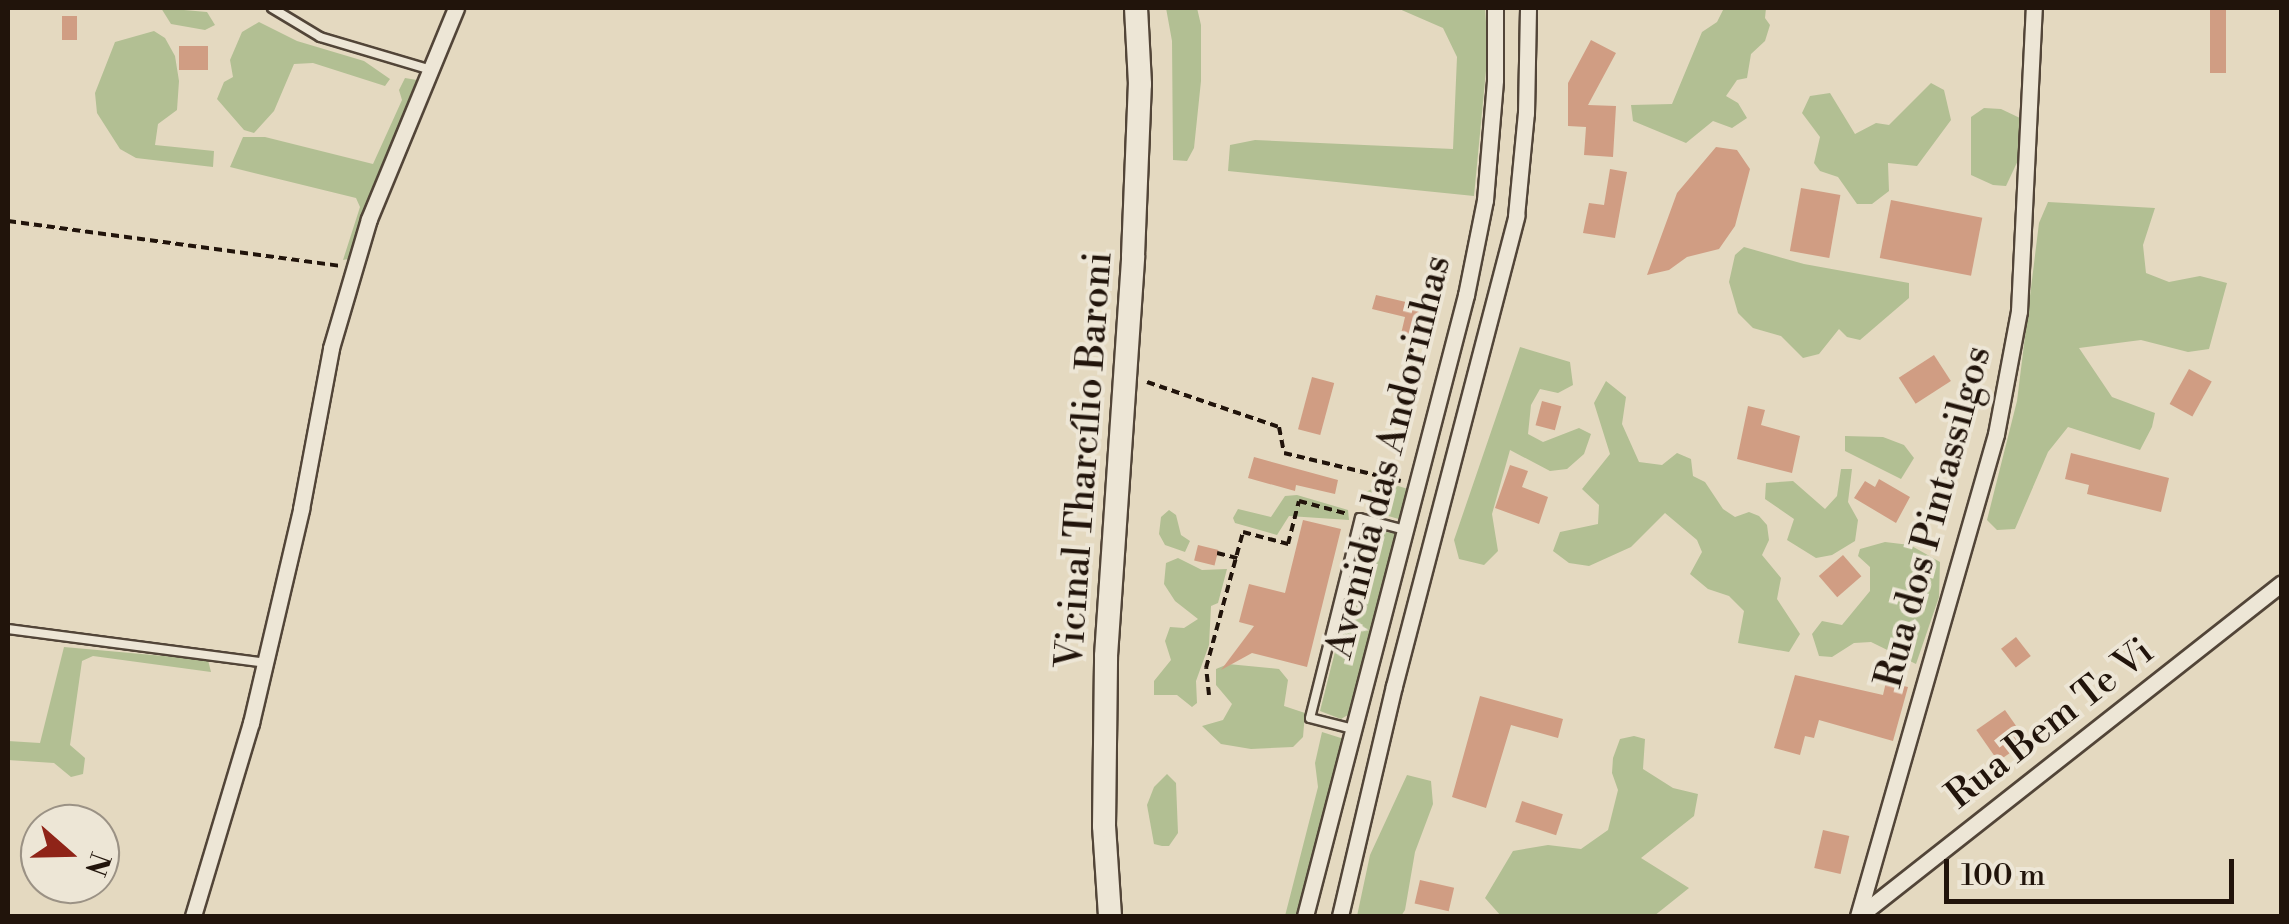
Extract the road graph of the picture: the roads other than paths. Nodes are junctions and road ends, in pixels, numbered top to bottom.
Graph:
1 (272, 8) edge
2 (456, 8) edge
3 (1136, 8) edge
4 (1495, 8) edge
5 (1528, 8) edge
6 (2034, 8) edge
7 (428, 69) junction
8 (1405, 530) junction
9 (2282, 583) edge
10 (8, 629) edge
11 (265, 662) junction
12 (1354, 729) junction
13 (194, 916) edge
14 (1110, 916) edge
15 (1305, 916) edge
16 (1340, 916) edge
17 (1859, 916) edge

1 - 7 lane
2 - 7 street
3 - 14 main road, Vicinal Tharcílio Baroni
4 - 8 street, Avenida das Andorinhas
5 - 16 street, Avenida das Andorinhas
6 - 17 street, Rua dos Pintassilgos
7 - 11 street
8 - 12 street, Avenida das Andorinhas
8 - 12 lane
9 - 17 street, Rua Bem Te Vi
10 - 11 lane
11 - 13 street
12 - 15 street, Avenida das Andorinhas

